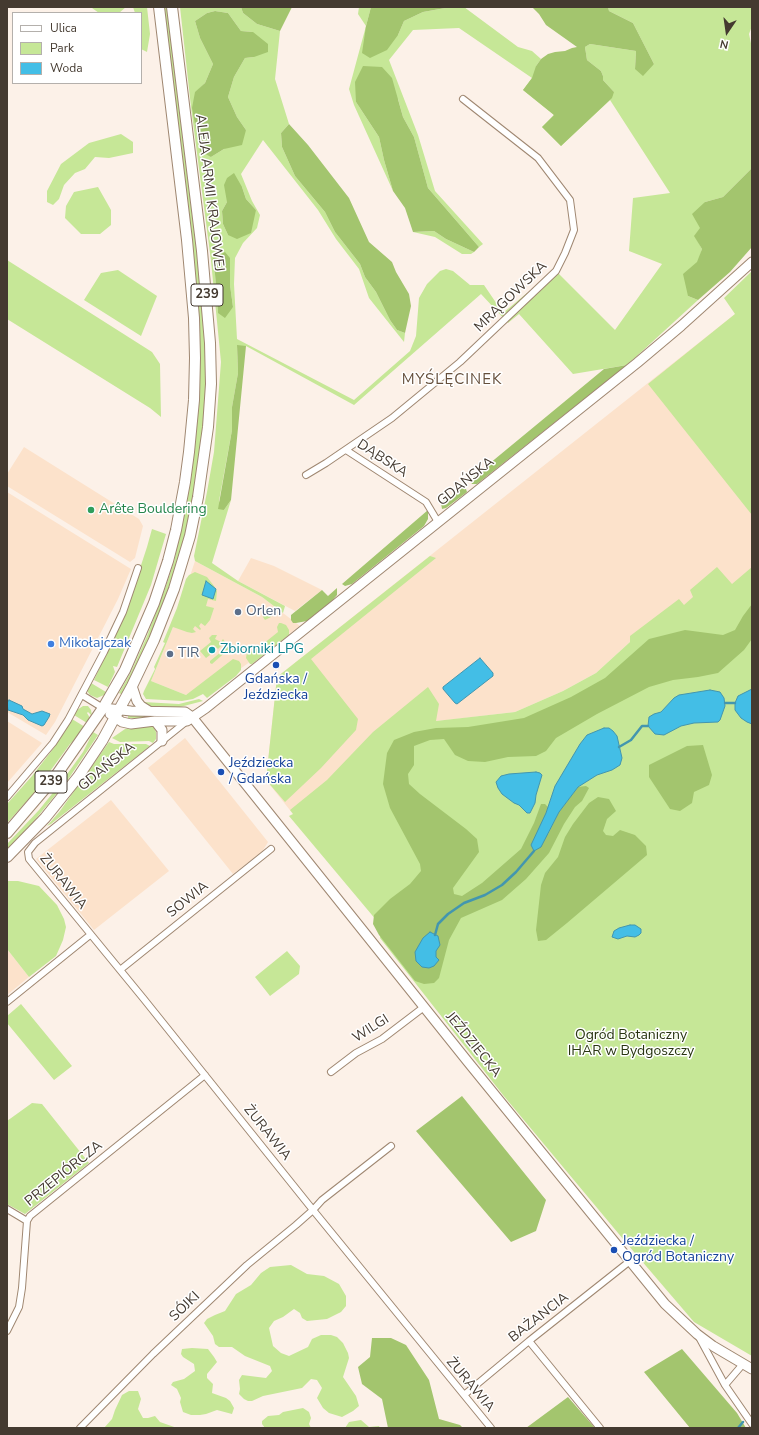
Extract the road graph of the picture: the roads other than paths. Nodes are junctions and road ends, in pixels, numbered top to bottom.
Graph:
1 (159, 7) edge
2 (172, 7) edge
3 (463, 98) dead end
4 (752, 262) edge
5 (346, 450) junction
6 (306, 476) dead end
7 (438, 522) junction
8 (138, 568) dead end
9 (132, 686) junction
10 (82, 695) junction
11 (103, 708) junction
12 (150, 711) junction
13 (117, 714) junction
14 (189, 719) junction
15 (155, 721) junction
16 (162, 741) junction
17 (7, 797) edge
18 (7, 833) edge
19 (271, 849) dead end
20 (28, 852) joint
21 (7, 857) edge
22 (90, 935) junction
23 (120, 970) junction
24 (7, 1002) edge
25 (424, 1007) junction
26 (331, 1072) dead end
27 (205, 1075) junction
28 (391, 1146) dead end
29 (7, 1209) edge
30 (313, 1210) junction
31 (27, 1221) junction
32 (630, 1261) junction
33 (7, 1331) edge
34 (697, 1334) junction
35 (529, 1341) junction
36 (743, 1364) junction
37 (752, 1369) edge
38 (725, 1385) junction
39 (464, 1395) junction
40 (752, 1424) edge
41 (80, 1428) edge
42 (491, 1428) edge
43 (600, 1428) edge

1 - 11 main road, ALEJA ARMII KRAJOWEJ / 239
2 - 9 main road, ALEJA ARMII KRAJOWEJ / 239
3 - 5 street, MRĄGOWSKA
4 - 7 main road, GDAŃSKA
5 - 6 street, DĄBSKA
5 - 7 street, DĄBSKA
7 - 14 main road, GDAŃSKA
8 - 10 street
9 - 12 main road
9 - 13 main road, ALEJA ARMII KRAJOWEJ / 239
10 - 11 street
10 - 17 street
11 - 13 main road, GDAŃSKA
11 - 18 main road, ALEJA ARMII KRAJOWEJ / 239
12 - 13 main road
12 - 14 main road
13 - 15 main road, GDAŃSKA
13 - 21 main road, ALEJA ARMII KRAJOWEJ / 239
14 - 15 main road, GDAŃSKA
14 - 16 street, GDAŃSKA
14 - 25 main road, JEŹDZIECKA
15 - 16 main road
16 - 20 street, GDAŃSKA
19 - 23 street, SOWIA
20 - 22 street, ŻURAWIA
22 - 23 street, ŻURAWIA
22 - 24 street
23 - 27 street, ŻURAWIA
25 - 26 street, WILGI
25 - 32 main road, JEŹDZIECKA
27 - 30 street, ŻURAWIA
27 - 31 street, PRZEPIÓRCZA
28 - 30 street, SÓJKI
29 - 31 street
30 - 39 street, ŻURAWIA
30 - 41 street, SÓJKI
31 - 33 street, PRZEPIÓRCZA
32 - 34 main road, JEŹDZIECKA
32 - 35 street, BAŻANCIA
34 - 36 main road, JEŹDZIECKA
34 - 38 street
35 - 39 street, BAŻANCIA
35 - 43 street
36 - 37 main road, JEŹDZIECKA
36 - 38 street
38 - 40 street
39 - 42 street, ŻURAWIA

